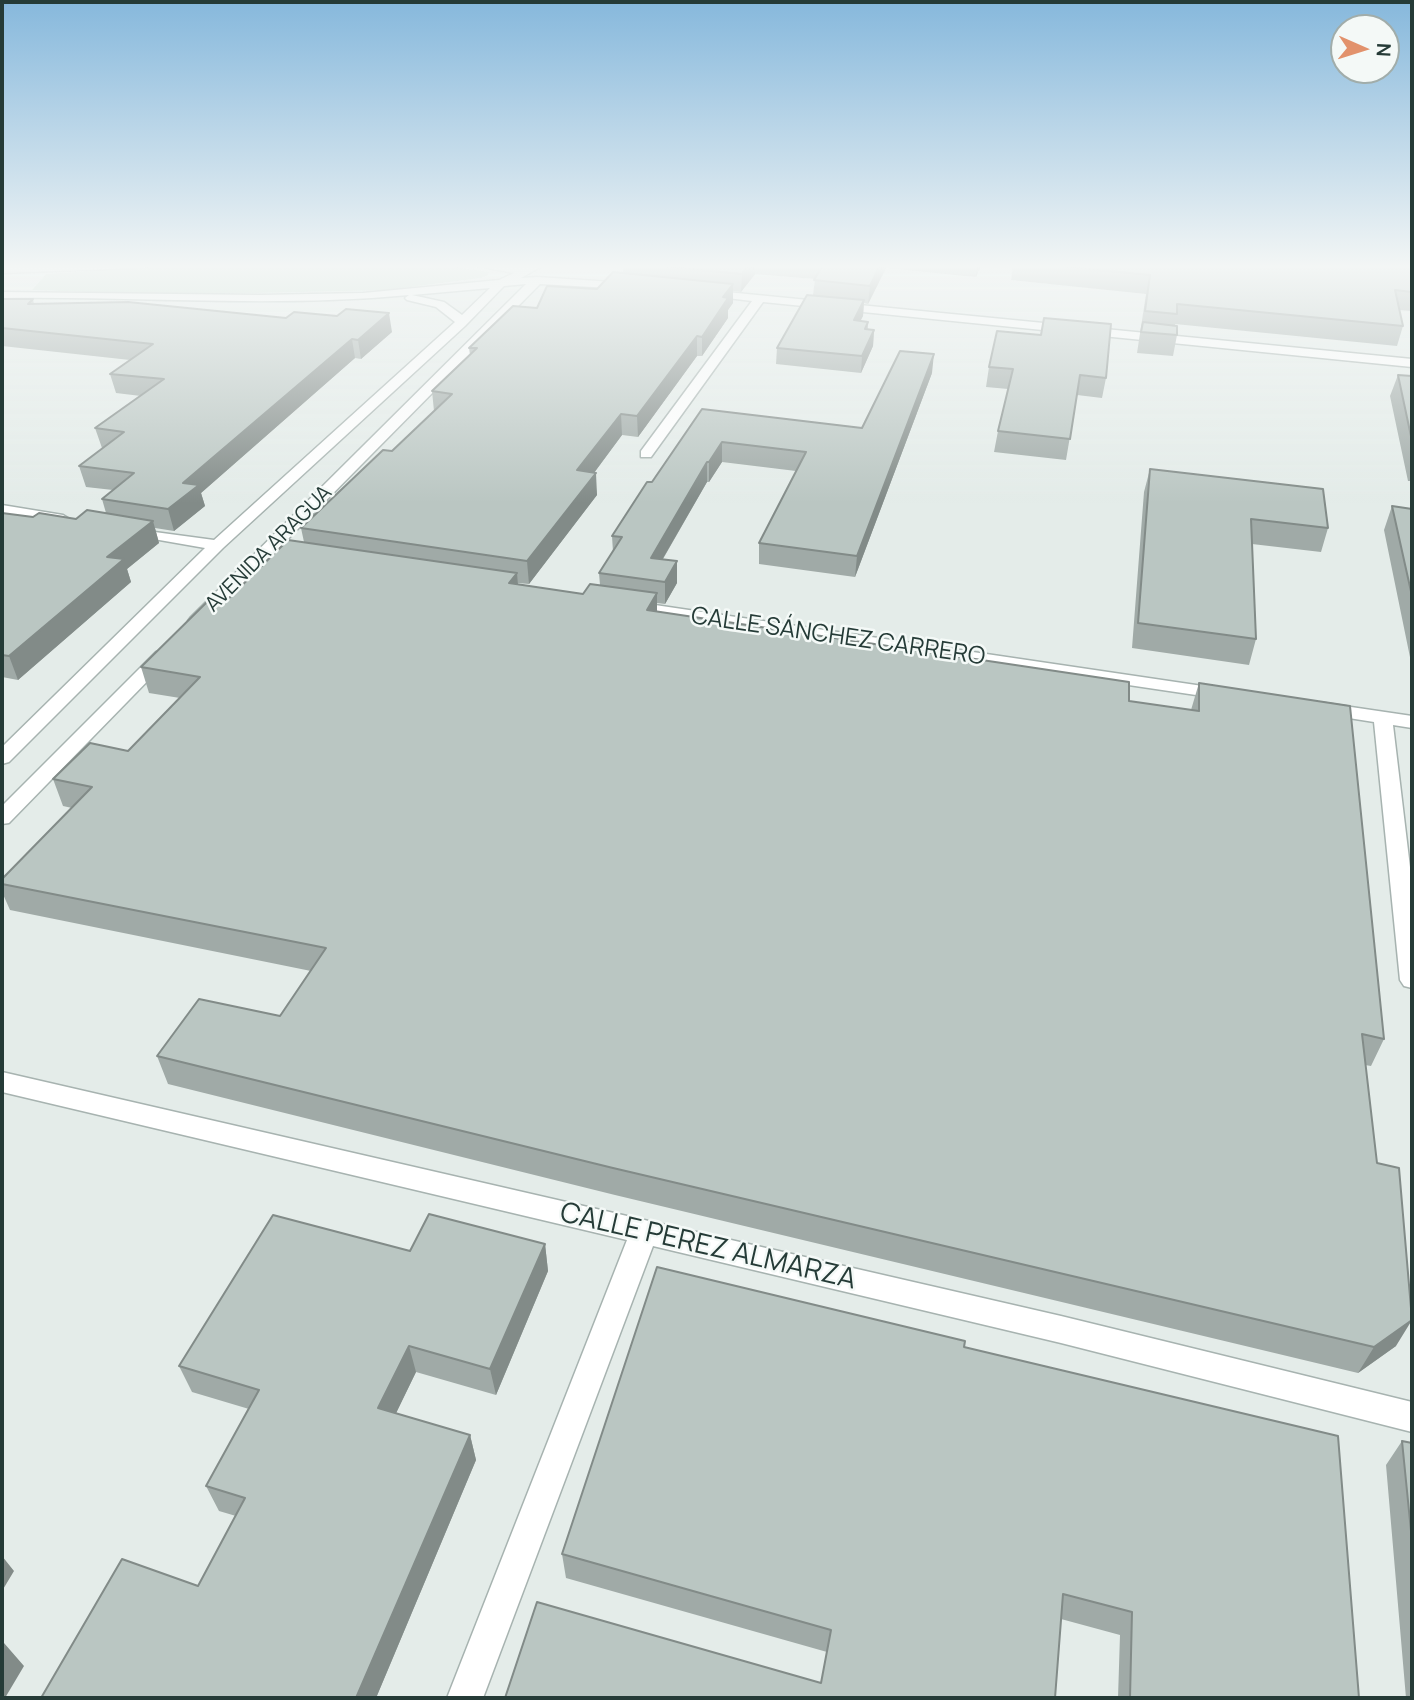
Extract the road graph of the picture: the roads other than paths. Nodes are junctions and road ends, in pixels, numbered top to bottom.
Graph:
1 (438, 344) edge
2 (465, 344) edge
3 (727, 344) edge
4 (1222, 344) edge
5 (1412, 363) edge
6 (646, 454) dead end
7 (2, 510) edge
8 (83, 523) edge
9 (110, 528) edge
10 (218, 545) junction
11 (265, 553) junction
12 (319, 561) edge
13 (607, 603) edge
14 (1247, 697) edge
15 (1301, 705) edge
16 (1383, 717) junction
17 (1412, 722) edge
18 (2, 758) edge
19 (2, 818) edge
20 (1412, 980) edge
21 (2, 1082) edge
22 (645, 1231) junction
23 (1412, 1418) edge
24 (465, 1698) edge

1 - 10 street, AVENIDA ARAGUA
2 - 11 street, AVENIDA ARAGUA
3 - 6 street
4 - 5 street
7 - 8 street
9 - 10 street
10 - 18 street, AVENIDA ARAGUA
11 - 12 street
11 - 19 street, AVENIDA ARAGUA
13 - 14 street, CALLE SÁNCHEZ CARRERO
15 - 16 street
16 - 17 street
16 - 20 street
21 - 22 street, CALLE PEREZ ALMARZA
22 - 23 street, CALLE PEREZ ALMARZA
22 - 24 street

